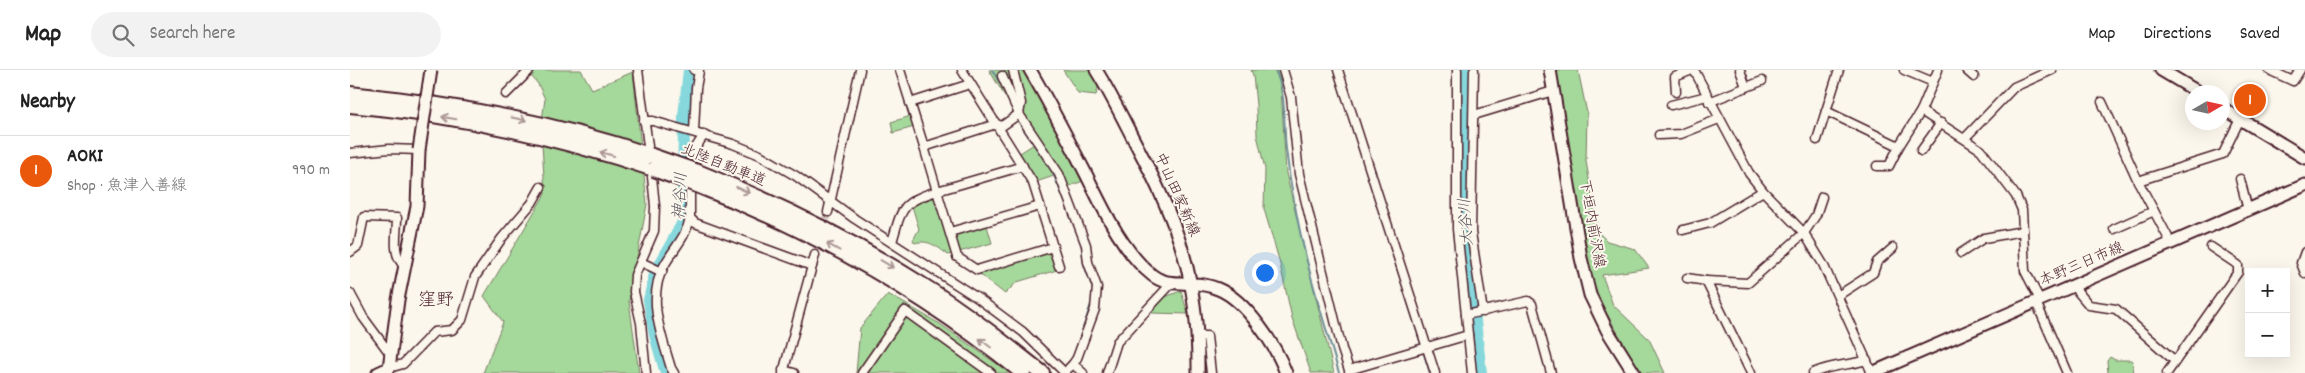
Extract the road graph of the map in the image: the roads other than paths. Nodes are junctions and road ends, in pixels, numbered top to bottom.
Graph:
1 (431, 70) edge
2 (530, 70) edge
3 (638, 70) edge
4 (697, 70) edge
5 (860, 70) edge
6 (900, 70) edge
7 (962, 70) edge
8 (1013, 70) edge
9 (1030, 70) edge
10 (1096, 70) edge
11 (1283, 70) edge
12 (1338, 70) edge
13 (1457, 70) edge
14 (1474, 70) edge
15 (1550, 70) edge
16 (1693, 70) edge
17 (1740, 70) edge
18 (1839, 70) edge
19 (1904, 70) edge
20 (1938, 70) edge
21 (1966, 70) edge
22 (2052, 70) edge
23 (2161, 70) edge
24 (2269, 70) edge
25 (2300, 70) edge
26 (1002, 76) dead end
27 (1974, 77) dead end
28 (1762, 81) dead end
29 (1933, 82) junction
30 (970, 84) junction
31 (2186, 85) edge
32 (1746, 87) junction
33 (1553, 91) junction
34 (1676, 92) dead end
35 (350, 94) edge
36 (506, 94) dead end
37 (1708, 99) junction
38 (2102, 102) dead end
39 (910, 103) junction
40 (350, 105) edge
41 (1671, 105) dead end
42 (1826, 111) junction
43 (1921, 111) junction
44 (2230, 112) edge
45 (1019, 114) junction
46 (1474, 115) junction
47 (2240, 118) junction
48 (1719, 119) junction
49 (644, 121) junction
50 (1940, 123) junction
51 (996, 124) junction
52 (692, 132) junction
53 (704, 135) junction
54 (1659, 135) dead end
55 (1965, 138) junction
56 (1817, 140) dead end
57 (1899, 146) junction
58 (924, 147) junction
59 (419, 150) junction
60 (1921, 151) dead end
61 (350, 153) edge
62 (2305, 158) edge
63 (651, 162) junction
64 (1023, 166) junction
65 (1878, 166) dead end
66 (697, 178) junction
67 (2240, 178) dead end
68 (2138, 181) junction
69 (2305, 185) edge
70 (541, 187) dead end
71 (937, 191) junction
72 (1763, 192) junction
73 (1822, 197) dead end
74 (831, 202) junction
75 (1040, 206) junction
76 (2248, 210) junction
77 (2154, 211) junction
78 (828, 212) tunnel mouth
79 (690, 218) junction
80 (2114, 229) dead end
81 (1683, 230) dead end
82 (2023, 231) junction
83 (950, 232) junction
84 (1804, 233) junction
85 (892, 242) junction
86 (2171, 243) junction
87 (1053, 247) junction
88 (2211, 247) dead end
89 (1893, 248) dead end
90 (350, 252) edge
91 (2305, 252) edge
92 (1961, 253) dead end
93 (815, 255) tunnel mouth
94 (641, 262) junction
95 (812, 266) junction
96 (1059, 266) dead end
97 (405, 267) junction
98 (662, 272) junction
99 (2305, 273) edge
100 (1687, 278) dead end
101 (1706, 281) junction
102 (1171, 284) junction
103 (1192, 284) junction
104 (2073, 286) junction
105 (350, 293) edge
106 (1839, 295) junction
107 (2038, 301) junction
108 (1483, 312) junction
109 (1466, 316) junction
110 (1468, 335) junction
111 (1198, 336) junction
112 (1427, 348) junction
113 (391, 355) junction
114 (1867, 360) junction
115 (2176, 361) junction
116 (1073, 364) junction
117 (390, 370) edge
118 (783, 372) edge
119 (1349, 372) edge
120 (378, 373) edge
121 (646, 373) edge
122 (674, 373) edge
123 (794, 373) edge
124 (862, 373) edge
125 (990, 373) edge
126 (1023, 373) edge
127 (1042, 373) edge
128 (1064, 373) edge
129 (1083, 373) edge
130 (1107, 373) edge
131 (1198, 373) edge
132 (1211, 373) edge
133 (1286, 373) edge
134 (1435, 373) edge
135 (1472, 373) edge
136 (1551, 373) edge
137 (1634, 373) edge
138 (1751, 373) edge
139 (1813, 373) edge
140 (1872, 373) edge
141 (2067, 373) edge
142 (2167, 373) edge

1 - 59 main road, bridge
2 - 36 street
3 - 49 street
4 - 52 street
5 - 74 street
6 - 39 street
7 - 30 street
8 - 45 street
9 - 102 main road
10 - 103 main road, 中山田家新線
11 - 119 street
12 - 112 street
13 - 109 street
14 - 46 street
15 - 33 main road, 下垣内前沢線
16 - 34 street
16 - 37 street
17 - 32 street
18 - 42 street
19 - 29 street
20 - 29 street
21 - 27 street
22 - 55 street
23 - 31 main road
24 - 25 street
26 - 45 street
28 - 32 street
29 - 43 street
30 - 39 street
30 - 51 street
32 - 37 street
33 - 46 street
33 - 137 main road, 下垣内前沢線
35 -> 63 highway, 北陸自動車道
37 - 41 street
37 - 48 street
38 - 68 street
39 - 58 street
63 -> 40 highway, 北陸自動車道
42 - 56 street
42 - 57 street
43 - 50 street
43 - 57 street
44 - 47 main road
45 - 51 street
45 - 116 street
46 - 108 street
47 - 62 main road
47 - 68 street
48 - 54 street
48 - 72 street
49 - 52 street
49 - 63 street
50 - 55 street
50 - 60 street
51 - 58 street
51 - 64 street
52 - 53 street
53 - 74 street
53 - 79 street
55 - 82 street
57 - 65 street
58 - 71 street
59 - 61 street
59 - 97 main road
63 - 66 highway, 北陸自動車道, bridge
63 - 94 street
64 - 71 street
64 - 75 street
126 -> 66 highway, 北陸自動車道
66 -> 127 highway, 北陸自動車道
67 - 76 street
68 - 77 street
69 - 76 main road, 本野三日市線
70 - 117 street
71 - 83 street
71 - 85 street
72 - 81 street
72 - 84 street
73 - 84 street
74 - 78 street
74 - 85 street
75 - 83 street
75 - 87 street
76 - 86 main road, 本野三日市線
77 - 80 street
77 - 86 street
79 - 95 street
79 - 98 street
82 - 92 street
82 - 107 street
83 - 87 street
84 - 101 street
84 - 106 street
85 - 128 street
86 - 104 main road, 本野三日市線
87 - 96 street
88 - 115 street
89 - 106 street
90 - 97 street
91 - 99 street
93 - 95 street
94 - 98 street
94 - 121 street
95 - 118 street
97 - 113 main road
98 - 122 street
100 - 101 street
101 - 138 street
102 - 103 main road
102 - 130 street
103 - 111 main road, 中山田家新線
103 - 133 main road
104 - 107 main road, 本野三日市線
104 - 115 street
105 - 113 street
106 - 114 street
107 - 140 main road, 本野三日市線
107 - 141 street
108 - 109 street
108 - 136 street
109 - 110 street
110 - 112 street
110 - 135 street
111 - 131 main road, 中山田家新線
111 - 132 street
112 - 119 street
112 - 134 street
113 - 117 main road
114 - 139 street
114 - 140 street
115 - 142 street
116 - 128 street
116 - 129 street
117 - 120 main road
118 - 123 street
124 - 125 street

